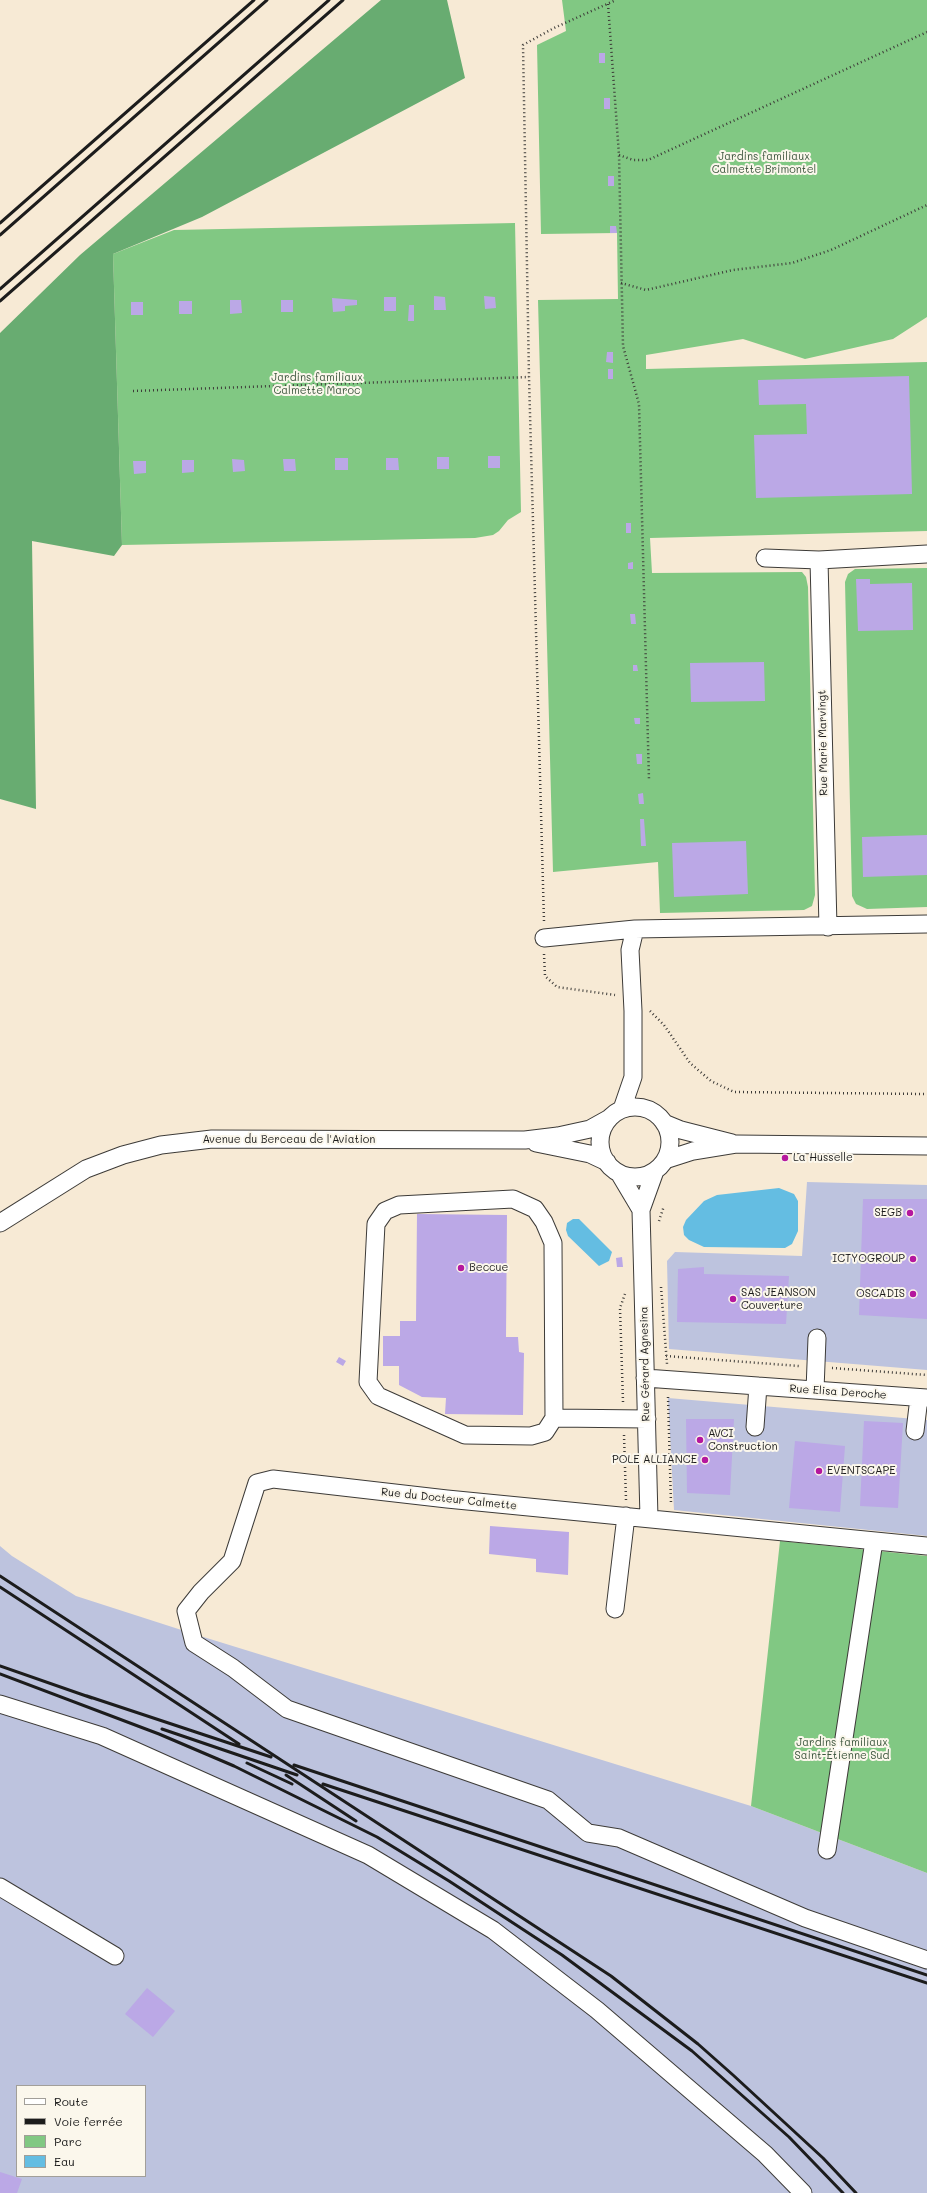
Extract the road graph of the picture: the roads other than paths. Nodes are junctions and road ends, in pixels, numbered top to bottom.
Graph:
1 (927, 554) edge
2 (765, 558) dead end
3 (818, 560) junction
4 (927, 924) edge
5 (828, 927) junction
6 (635, 929) junction
7 (544, 938) road end
8 (633, 1077) junction
9 (622, 1109) junction
10 (650, 1110) junction
11 (608, 1119) junction
12 (664, 1123) junction
13 (524, 1140) junction
14 (736, 1144) junction
15 (927, 1146) edge
16 (660, 1166) junction
17 (613, 1167) junction
18 (642, 1210) junction
19 (0, 1223) edge
20 (817, 1338) dead end
21 (645, 1378) junction
22 (758, 1386) junction
23 (815, 1390) junction
24 (923, 1398) edge
25 (554, 1418) junction
26 (646, 1419) junction
27 (755, 1427) dead end
28 (915, 1431) dead end
29 (626, 1516) junction
30 (649, 1518) junction
31 (874, 1541) junction
32 (927, 1546) edge
33 (615, 1609) dead end
34 (0, 1704) edge
35 (827, 1850) dead end
36 (0, 1887) edge
37 (115, 1956) dead end
38 (927, 1960) edge
39 (803, 2193) edge

1 - 3 street
2 - 3 street
3 - 5 street, Rue Marie Marvingt
4 - 5 street
5 - 6 street
6 - 7 street
6 - 8 street
8 - 9 street
8 - 10 street
9 - 10 street
9 - 11 street
10 - 12 street
11 - 13 street, Avenue du Berceau de l'Aviation
11 - 17 street
12 - 14 street
12 - 16 street
13 - 17 street, Avenue du Berceau de l'Aviation
13 - 19 street, Avenue du Berceau de l'Aviation
14 - 15 street
14 - 16 street
16 - 17 street
16 - 18 street, Rue Gérard Agnesina
17 - 18 street
18 - 21 street, Rue Gérard Agnesina
20 - 23 street
21 - 22 street, Rue Elisa Deroche
21 - 26 street, Rue Gérard Agnesina
22 - 23 street, Rue Elisa Deroche
22 - 27 street
23 - 24 street, Rue Elisa Deroche
24 - 28 street, Rue Elisa Deroche
25 - 25 street
25 - 26 street
26 - 30 street, Rue Gérard Agnesina
29 - 30 street, Rue du Docteur Calmette
29 - 33 street
29 - 38 street, Rue du Docteur Calmette
30 - 31 street, Rue du Docteur Calmette
31 - 32 street, Rue du Docteur Calmette
31 - 35 street
34 - 39 street
36 - 37 street

